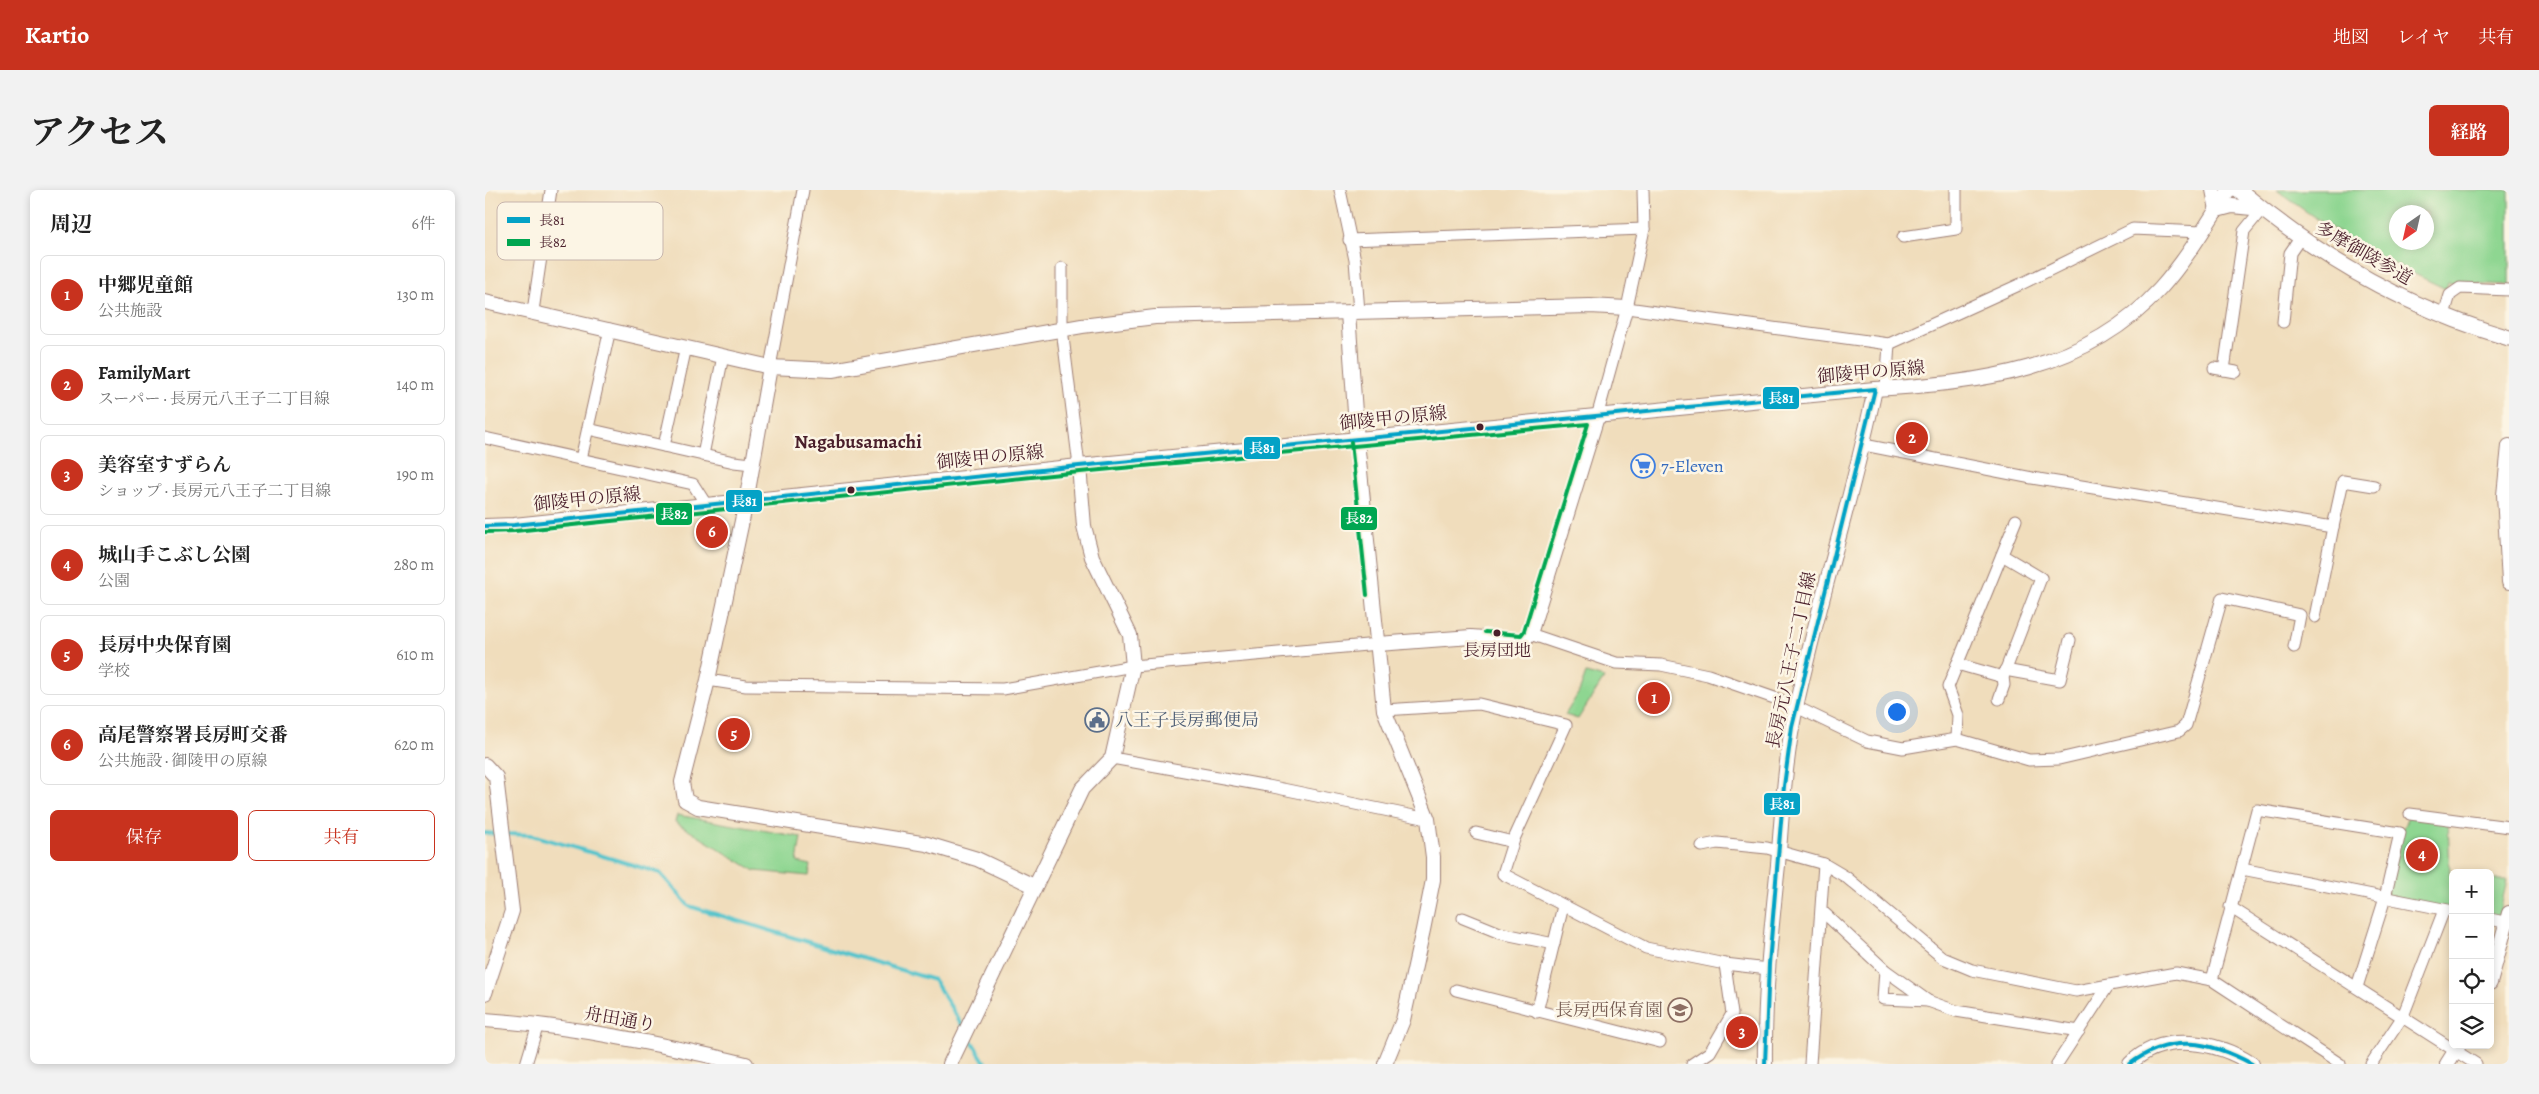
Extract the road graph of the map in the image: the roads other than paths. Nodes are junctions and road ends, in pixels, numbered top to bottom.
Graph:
1 (803, 190) edge
2 (1340, 190) edge
3 (1643, 190) edge
4 (1956, 190) edge
5 (2213, 190) edge
6 (2229, 190) edge
7 (2239, 190) edge
8 (2262, 209) junction
9 (2217, 210) junction
10 (1644, 229) junction
11 (2202, 232) junction
12 (1903, 237) dead end
13 (2301, 238) junction
14 (1349, 240) junction
15 (541, 260) edge
16 (1062, 268) dead end
17 (2509, 290) edge
18 (485, 302) edge
19 (1627, 308) junction
20 (533, 311) junction
21 (1353, 313) junction
22 (2444, 315) junction
23 (2283, 322) dead end
24 (610, 329) junction
25 (1062, 329) junction
26 (2509, 338) edge
27 (1889, 344) junction
28 (686, 347) junction
29 (723, 356) junction
30 (770, 367) junction
31 (2225, 370) dead end
32 (1880, 389) junction
33 (1597, 417) junction
34 (588, 429) junction
35 (485, 438) edge
36 (1357, 441) junction
37 (1864, 445) junction
38 (664, 446) junction
39 (2509, 446) edge
40 (703, 455) junction
41 (581, 459) junction
42 (752, 464) junction
43 (1079, 466) junction
44 (2374, 486) dead end
45 (746, 502) junction
46 (707, 506) junction
47 (2016, 520) dead end
48 (485, 526) edge
49 (2333, 527) junction
50 (2002, 555) junction
51 (2509, 582) edge
52 (2315, 617) dead end
53 (1530, 634) junction
54 (2070, 640) dead end
55 (1378, 644) junction
56 (2294, 646) dead end
57 (1957, 664) junction
58 (1133, 666) junction
59 (2004, 673) junction
60 (708, 680) junction
61 (1999, 699) dead end
62 (1796, 708) junction
63 (1383, 710) junction
64 (1957, 739) junction
65 (1112, 758) junction
66 (485, 765) edge
67 (2410, 814) dead end
68 (1428, 819) junction
69 (2509, 827) edge
70 (1476, 833) dead end
71 (1513, 842) junction
72 (1702, 846) dead end
73 (1779, 851) junction
74 (1824, 864) junction
75 (2241, 869) junction
76 (1034, 886) junction
77 (2385, 898) junction
78 (1563, 906) junction
79 (2230, 907) junction
80 (2449, 910) edge
81 (1822, 911) junction
82 (1463, 918) dead end
83 (2494, 919) edge
84 (2508, 919) edge
85 (1554, 944) junction
86 (1725, 964) junction
87 (1768, 969) junction
88 (2494, 969) edge
89 (1885, 970) junction
90 (2212, 980) junction
91 (2108, 986) junction
92 (2357, 988) junction
93 (1456, 990) dead end
94 (485, 994) edge
95 (1928, 1001) junction
96 (1537, 1012) junction
97 (2403, 1016) junction
98 (485, 1020) edge
99 (538, 1024) junction
100 (2079, 1031) junction
101 (1660, 1042) dead end
102 (2449, 1043) edge
103 (2456, 1049) edge
104 (2458, 1049) edge
105 (526, 1064) edge
106 (746, 1064) edge
107 (950, 1064) edge
108 (1385, 1064) edge
109 (1692, 1064) edge
110 (1765, 1064) edge
111 (1810, 1064) edge
112 (2057, 1064) edge
113 (2130, 1064) edge
114 (2252, 1064) edge
115 (2340, 1064) edge
116 (2371, 1064) edge
117 (2447, 1064) edge
118 (2476, 1064) edge

1 - 30 street
2 - 14 street
3 - 10 street
4 - 12 street
5 - 9 street
6 - 9 street, 御陵甲の原線
7 - 8 main road, 多摩御陵参道
8 - 9 street
8 - 13 main road, 多摩御陵参道
8 - 31 street
9 - 11 street, 御陵甲の原線
10 - 14 street
10 - 19 street
11 - 27 street
11 - 32 street, 御陵甲の原線
13 - 22 main road, 多摩御陵参道
13 - 23 street
14 - 21 street
15 - 20 street
16 - 25 street
17 - 22 street
18 - 20 street
19 - 21 street
19 - 27 street
19 - 33 street
20 - 24 street
21 - 25 street
21 - 36 street
22 - 26 main road, 多摩御陵参道
24 - 28 street
24 - 34 street
25 - 30 street
25 - 43 street
27 - 32 street
28 - 29 street
28 - 38 street
29 - 30 street
29 - 40 street
30 - 42 street
32 - 33 street, 御陵甲の原線
32 - 37 street, 長房元八王子二丁目線
33 - 36 street, 御陵甲の原線
33 - 53 street
34 - 38 street
34 - 41 street
35 - 41 street
36 - 43 street, 御陵甲の原線
36 - 55 street
37 - 49 street
37 - 62 street, 長房元八王子二丁目線
38 - 40 street
39 - 51 street
40 - 42 street
41 - 46 street
42 - 45 street
43 - 45 street, 御陵甲の原線
43 - 58 street
44 - 49 street
45 - 46 street, 御陵甲の原線
45 - 60 street
46 - 48 street, 御陵甲の原線
47 - 50 street
49 - 52 street
50 - 57 street
50 - 59 street
53 - 55 street
53 - 62 street
54 - 59 street
55 - 58 street
55 - 63 street
56 - 64 street
57 - 59 street
57 - 64 street
58 - 60 street
58 - 65 street
59 - 61 street
60 - 76 street
62 - 64 street
62 - 73 street, 長房元八王子二丁目線
63 - 68 street
63 - 71 street
65 - 68 street
65 - 76 street
66 - 94 street
67 - 69 street
68 - 108 street
70 - 71 street
71 - 78 street
72 - 73 street
73 - 74 street
73 - 87 street, 長房元八王子二丁目線
74 - 81 street
74 - 91 street
75 - 77 street
75 - 77 street
75 - 79 street
76 - 107 street
77 - 80 street
77 - 92 street
78 - 85 street
78 - 86 street
79 - 90 street
79 - 92 street
80 - 97 street
81 - 89 street
81 - 111 street
82 - 85 street
83 - 84 street
84 - 88 street
85 - 96 street
86 - 87 street
86 - 109 street
87 - 110 street, 長房元八王子二丁目線
89 - 95 street
89 - 95 street
90 - 91 street
90 - 115 street
91 - 100 street
92 - 97 street
93 - 96 street
95 - 100 street
96 - 101 street
97 - 102 street
97 - 116 street
98 - 99 street, 舟田通り
99 - 105 street
99 - 106 street, 舟田通り
100 - 112 street
103 - 117 street
104 - 118 street
113 - 114 street

